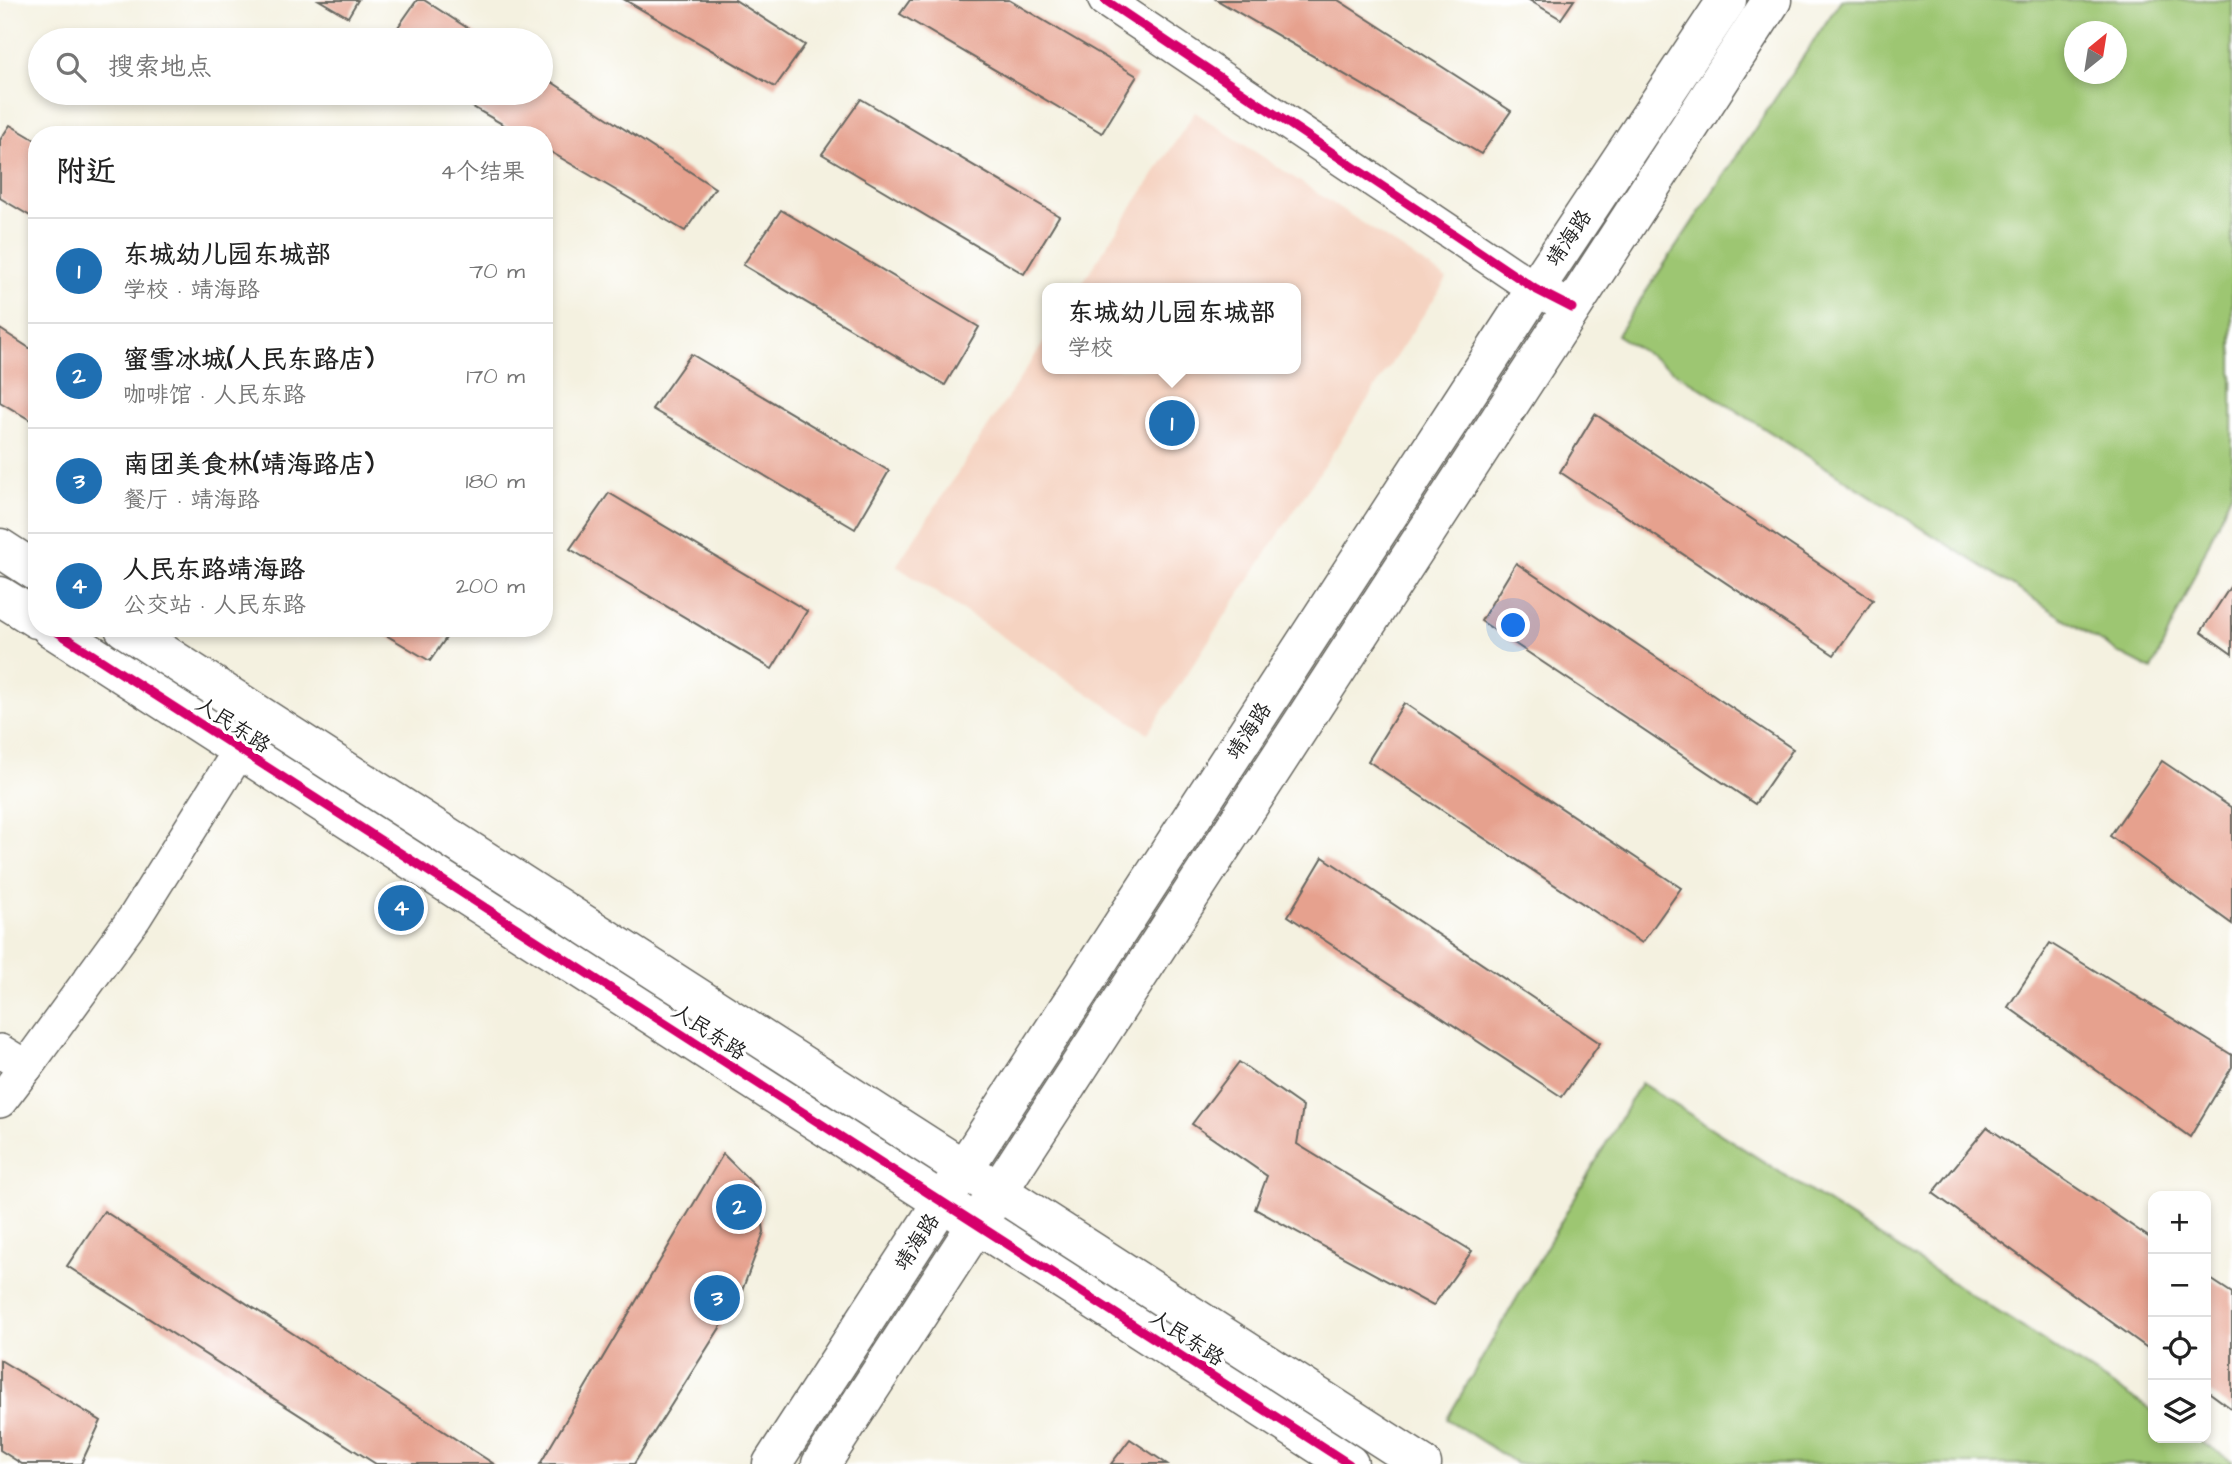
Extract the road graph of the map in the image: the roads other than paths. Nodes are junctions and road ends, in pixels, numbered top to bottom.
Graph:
1 (1105, 0) edge
2 (1727, 0) edge
3 (1772, 0) edge
4 (1535, 289) junction
5 (1572, 308) junction
6 (0, 548) edge
7 (28, 566) edge
8 (0, 596) edge
9 (28, 613) edge
10 (65, 637) edge
11 (138, 637) edge
12 (240, 750) junction
13 (13, 1059) edge
14 (0, 1101) edge
15 (964, 1169) junction
16 (999, 1191) junction
17 (943, 1202) junction
18 (977, 1225) junction
19 (772, 1464) edge
20 (821, 1464) edge
21 (1349, 1464) edge
22 (1422, 1464) edge

1 - 4 street
2 - 4 main road, 靖海路
3 - 5 main road, 靖海路
4 - 5 street
4 - 15 main road, 靖海路
5 - 16 main road, 靖海路
6 - 7 main road
8 - 9 main road
10 - 12 main road, 人民东路
11 - 15 main road, 人民东路
12 - 13 street
12 - 17 main road, 人民东路
13 - 14 street
15 - 16 main road, 人民东路
15 - 17 main road, 靖海路
16 - 18 main road, 靖海路
16 - 22 main road, 人民东路
17 - 18 main road, 人民东路
17 - 19 main road, 靖海路
18 - 20 main road, 靖海路
18 - 21 main road, 人民东路

